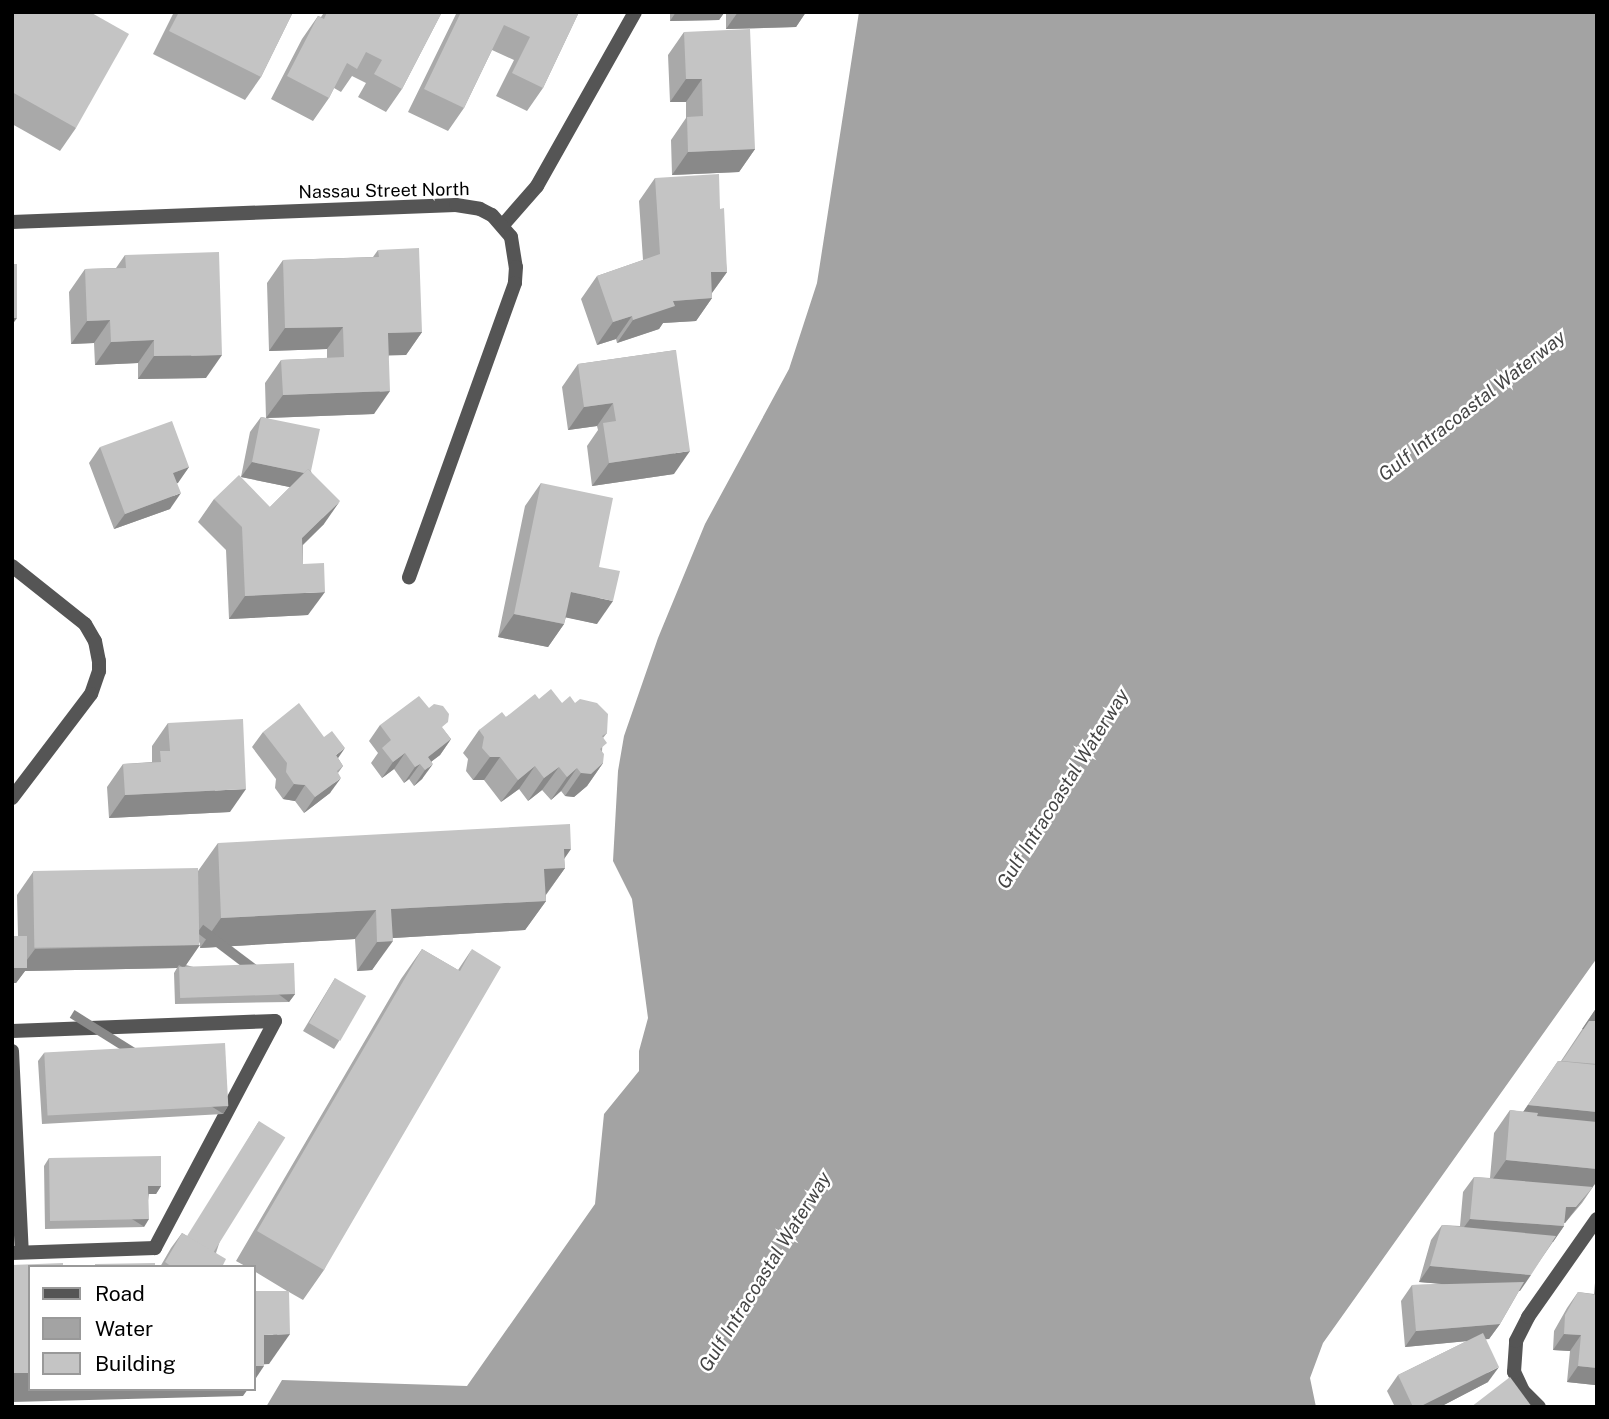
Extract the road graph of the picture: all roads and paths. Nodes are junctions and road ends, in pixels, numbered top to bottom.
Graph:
1 (635, 12) edge
2 (12, 222) edge
3 (503, 225) junction
4 (12, 566) edge
5 (409, 577) dead end
6 (12, 798) edge
7 (12, 1031) edge
8 (12, 1051) edge
9 (1597, 1219) edge
10 (17, 1253) edge
11 (1539, 1407) edge

1 - 3 street
2 - 3 street, Nassau Street North
3 - 5 street
4 - 6 street
7 - 10 street
8 - 10 street
9 - 11 street

